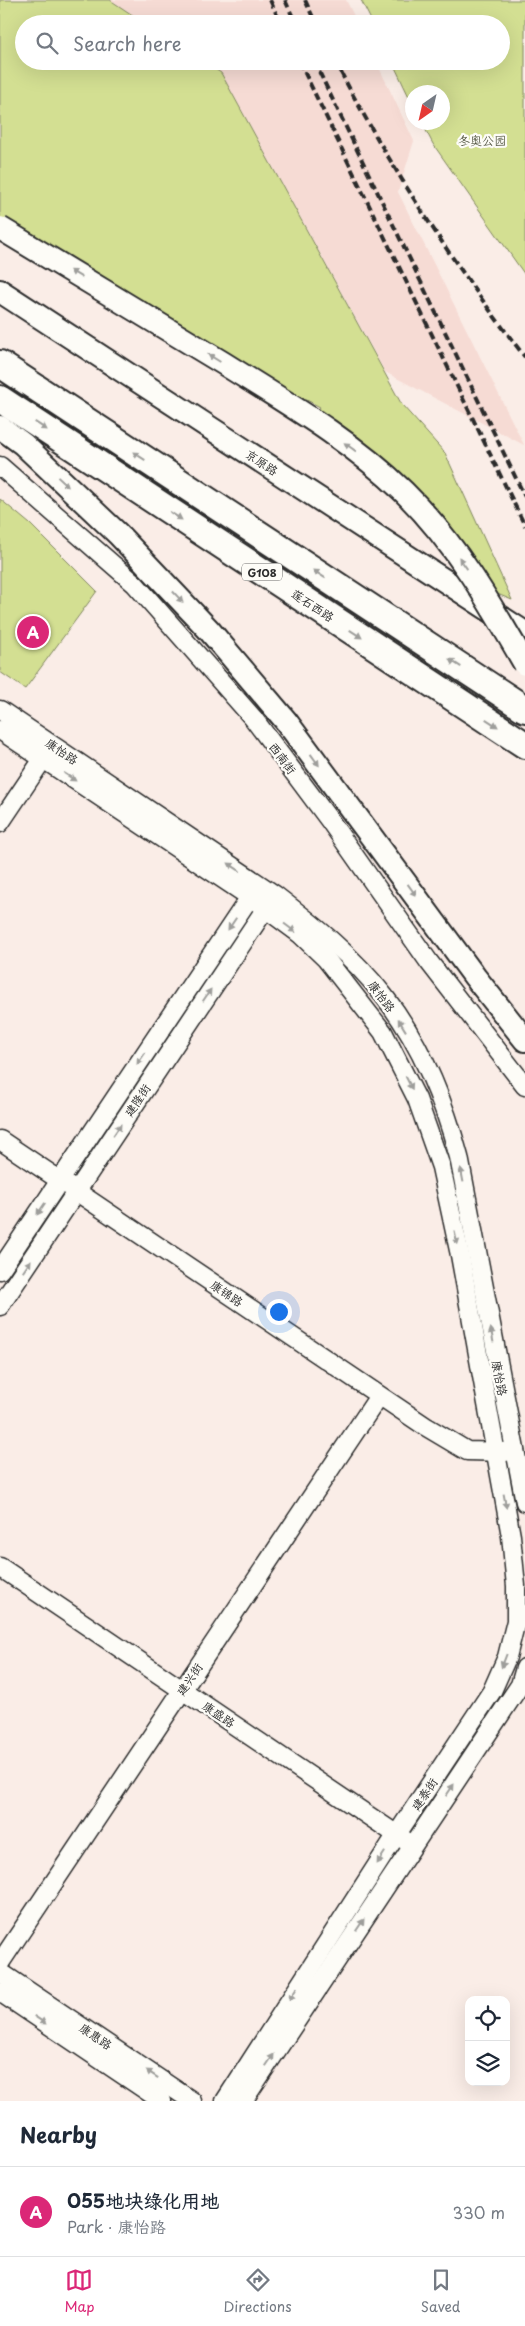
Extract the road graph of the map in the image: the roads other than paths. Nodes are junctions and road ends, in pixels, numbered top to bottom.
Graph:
1 (0, 228) edge
2 (0, 291) edge
3 (0, 364) edge
4 (0, 399) edge
5 (0, 427) edge
6 (0, 466) edge
7 (525, 633) edge
8 (525, 664) edge
9 (525, 709) edge
10 (0, 710) edge
11 (0, 730) edge
12 (525, 745) edge
13 (43, 759) junction
14 (0, 823) edge
15 (255, 890) junction
16 (270, 902) junction
17 (525, 1040) edge
18 (525, 1086) edge
19 (0, 1140) edge
20 (60, 1180) junction
21 (76, 1191) junction
22 (0, 1270) edge
23 (0, 1306) edge
24 (379, 1396) junction
25 (514, 1451) junction
26 (496, 1453) junction
27 (525, 1502) edge
28 (0, 1567) edge
29 (525, 1668) edge
30 (182, 1689) junction
31 (397, 1834) junction
32 (413, 1846) junction
33 (0, 1963) edge
34 (0, 1972) edge
35 (0, 1992) edge
36 (162, 2101) edge
37 (192, 2101) edge
38 (225, 2101) edge
39 (243, 2101) edge

8 -> 1 main road, bridge
2 - 7 main road, 京原路
9 -> 3 highway, G108
4 -> 12 highway, 莲石西路 / G108
5 -> 17 main road
6 - 18 street, 西南街
15 -> 10 street, 康怡路
11 - 13 street, 康怡路
13 - 14 street
13 -> 15 street, 康怡路
15 - 16 street, 康怡路
15 -> 20 street, 建隆街
21 -> 16 street, 建隆街
25 -> 16 street, 康怡路
16 -> 26 street, 康怡路
19 - 20 street, 康锦路
20 - 21 street, 康锦路
20 -> 22 street, 建隆街
23 -> 21 street, 建隆街
21 - 24 street, 康锦路
24 - 26 street, 康锦路
24 - 30 street, 建兴街
25 - 26 street, 康锦路
25 - 27 street
26 -> 31 street, 建泰街
28 - 30 street, 康盛路
32 -> 29 street, 建泰街
30 - 31 street, 康盛路
30 - 33 street, 建兴街
31 - 32 street, 康盛路
31 -> 38 street, 建泰街
39 -> 32 street, 建泰街
37 -> 34 street, 康惠路
35 -> 36 street, 康惠路

